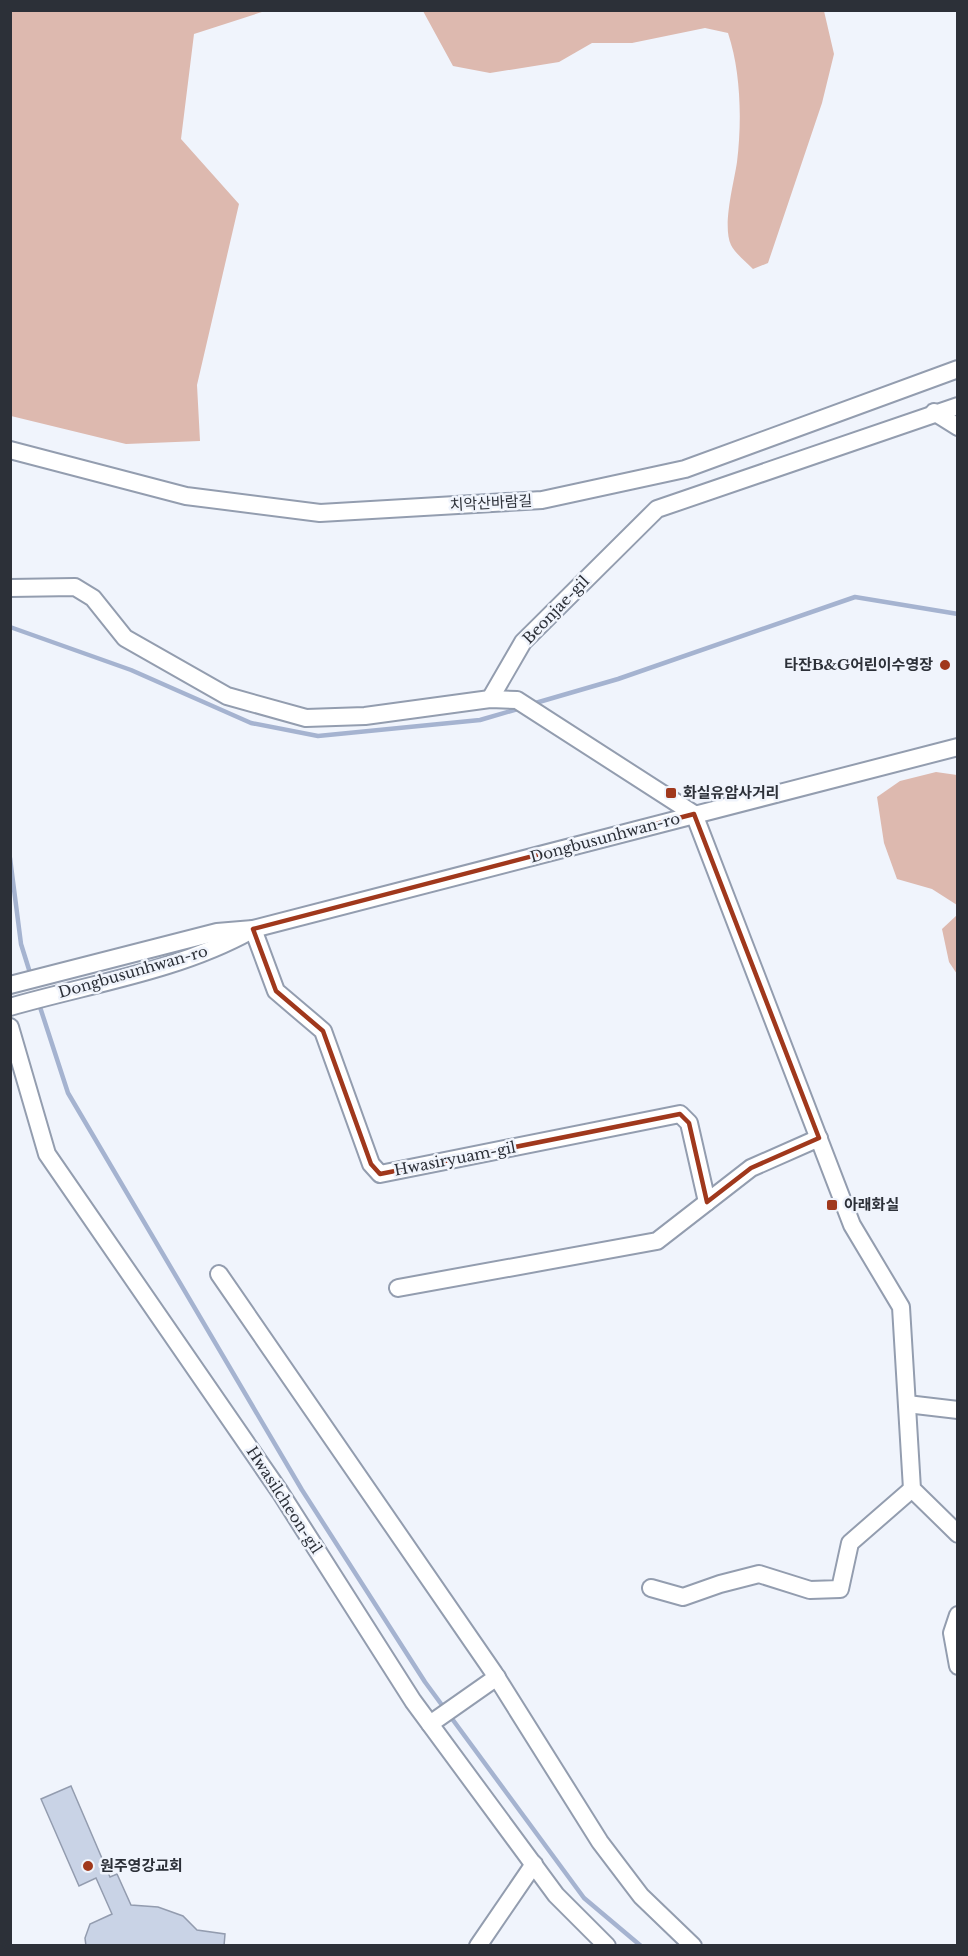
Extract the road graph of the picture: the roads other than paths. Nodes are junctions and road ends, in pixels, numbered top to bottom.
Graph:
1 (957, 369) edge
2 (957, 406) edge
3 (934, 412) junction
4 (957, 427) edge
5 (10, 450) edge
6 (10, 588) edge
7 (490, 699) junction
8 (957, 747) edge
9 (694, 814) junction
10 (253, 929) junction
11 (14, 984) edge
12 (16, 1006) edge
13 (10, 1027) edge
14 (819, 1138) junction
15 (707, 1202) junction
16 (219, 1274) dead end
17 (398, 1288) dead end
18 (907, 1404) junction
19 (957, 1410) edge
20 (912, 1489) junction
21 (957, 1534) edge
22 (651, 1588) dead end
23 (957, 1615) edge
24 (957, 1666) edge
25 (493, 1679) junction
26 (436, 1719) junction
27 (534, 1864) junction
28 (478, 1946) edge
29 (607, 1946) edge
30 (693, 1946) edge

1 - 5 street, 치악산바람길
2 - 3 street, Beonjae-gil
3 - 4 street
3 - 7 street, Beonjae-gil
6 - 7 street
7 - 9 street
8 - 9 street, Dongbusunhwan-ro
9 - 10 street, Dongbusunhwan-ro
9 - 14 street
10 - 11 street, Dongbusunhwan-ro
10 - 12 street, Dongbusunhwan-ro
10 - 15 street, Hwasiryuam-gil
13 - 26 street, Hwasilcheon-gil
14 - 15 street
14 - 18 street
15 - 17 street
16 - 25 street
18 - 19 street
18 - 20 street
20 - 21 street
20 - 22 street
23 - 24 street
25 - 26 street
25 - 30 street
26 - 27 street, Hwasilcheon-gil
27 - 28 street
27 - 29 street, Hwasilcheon-gil

